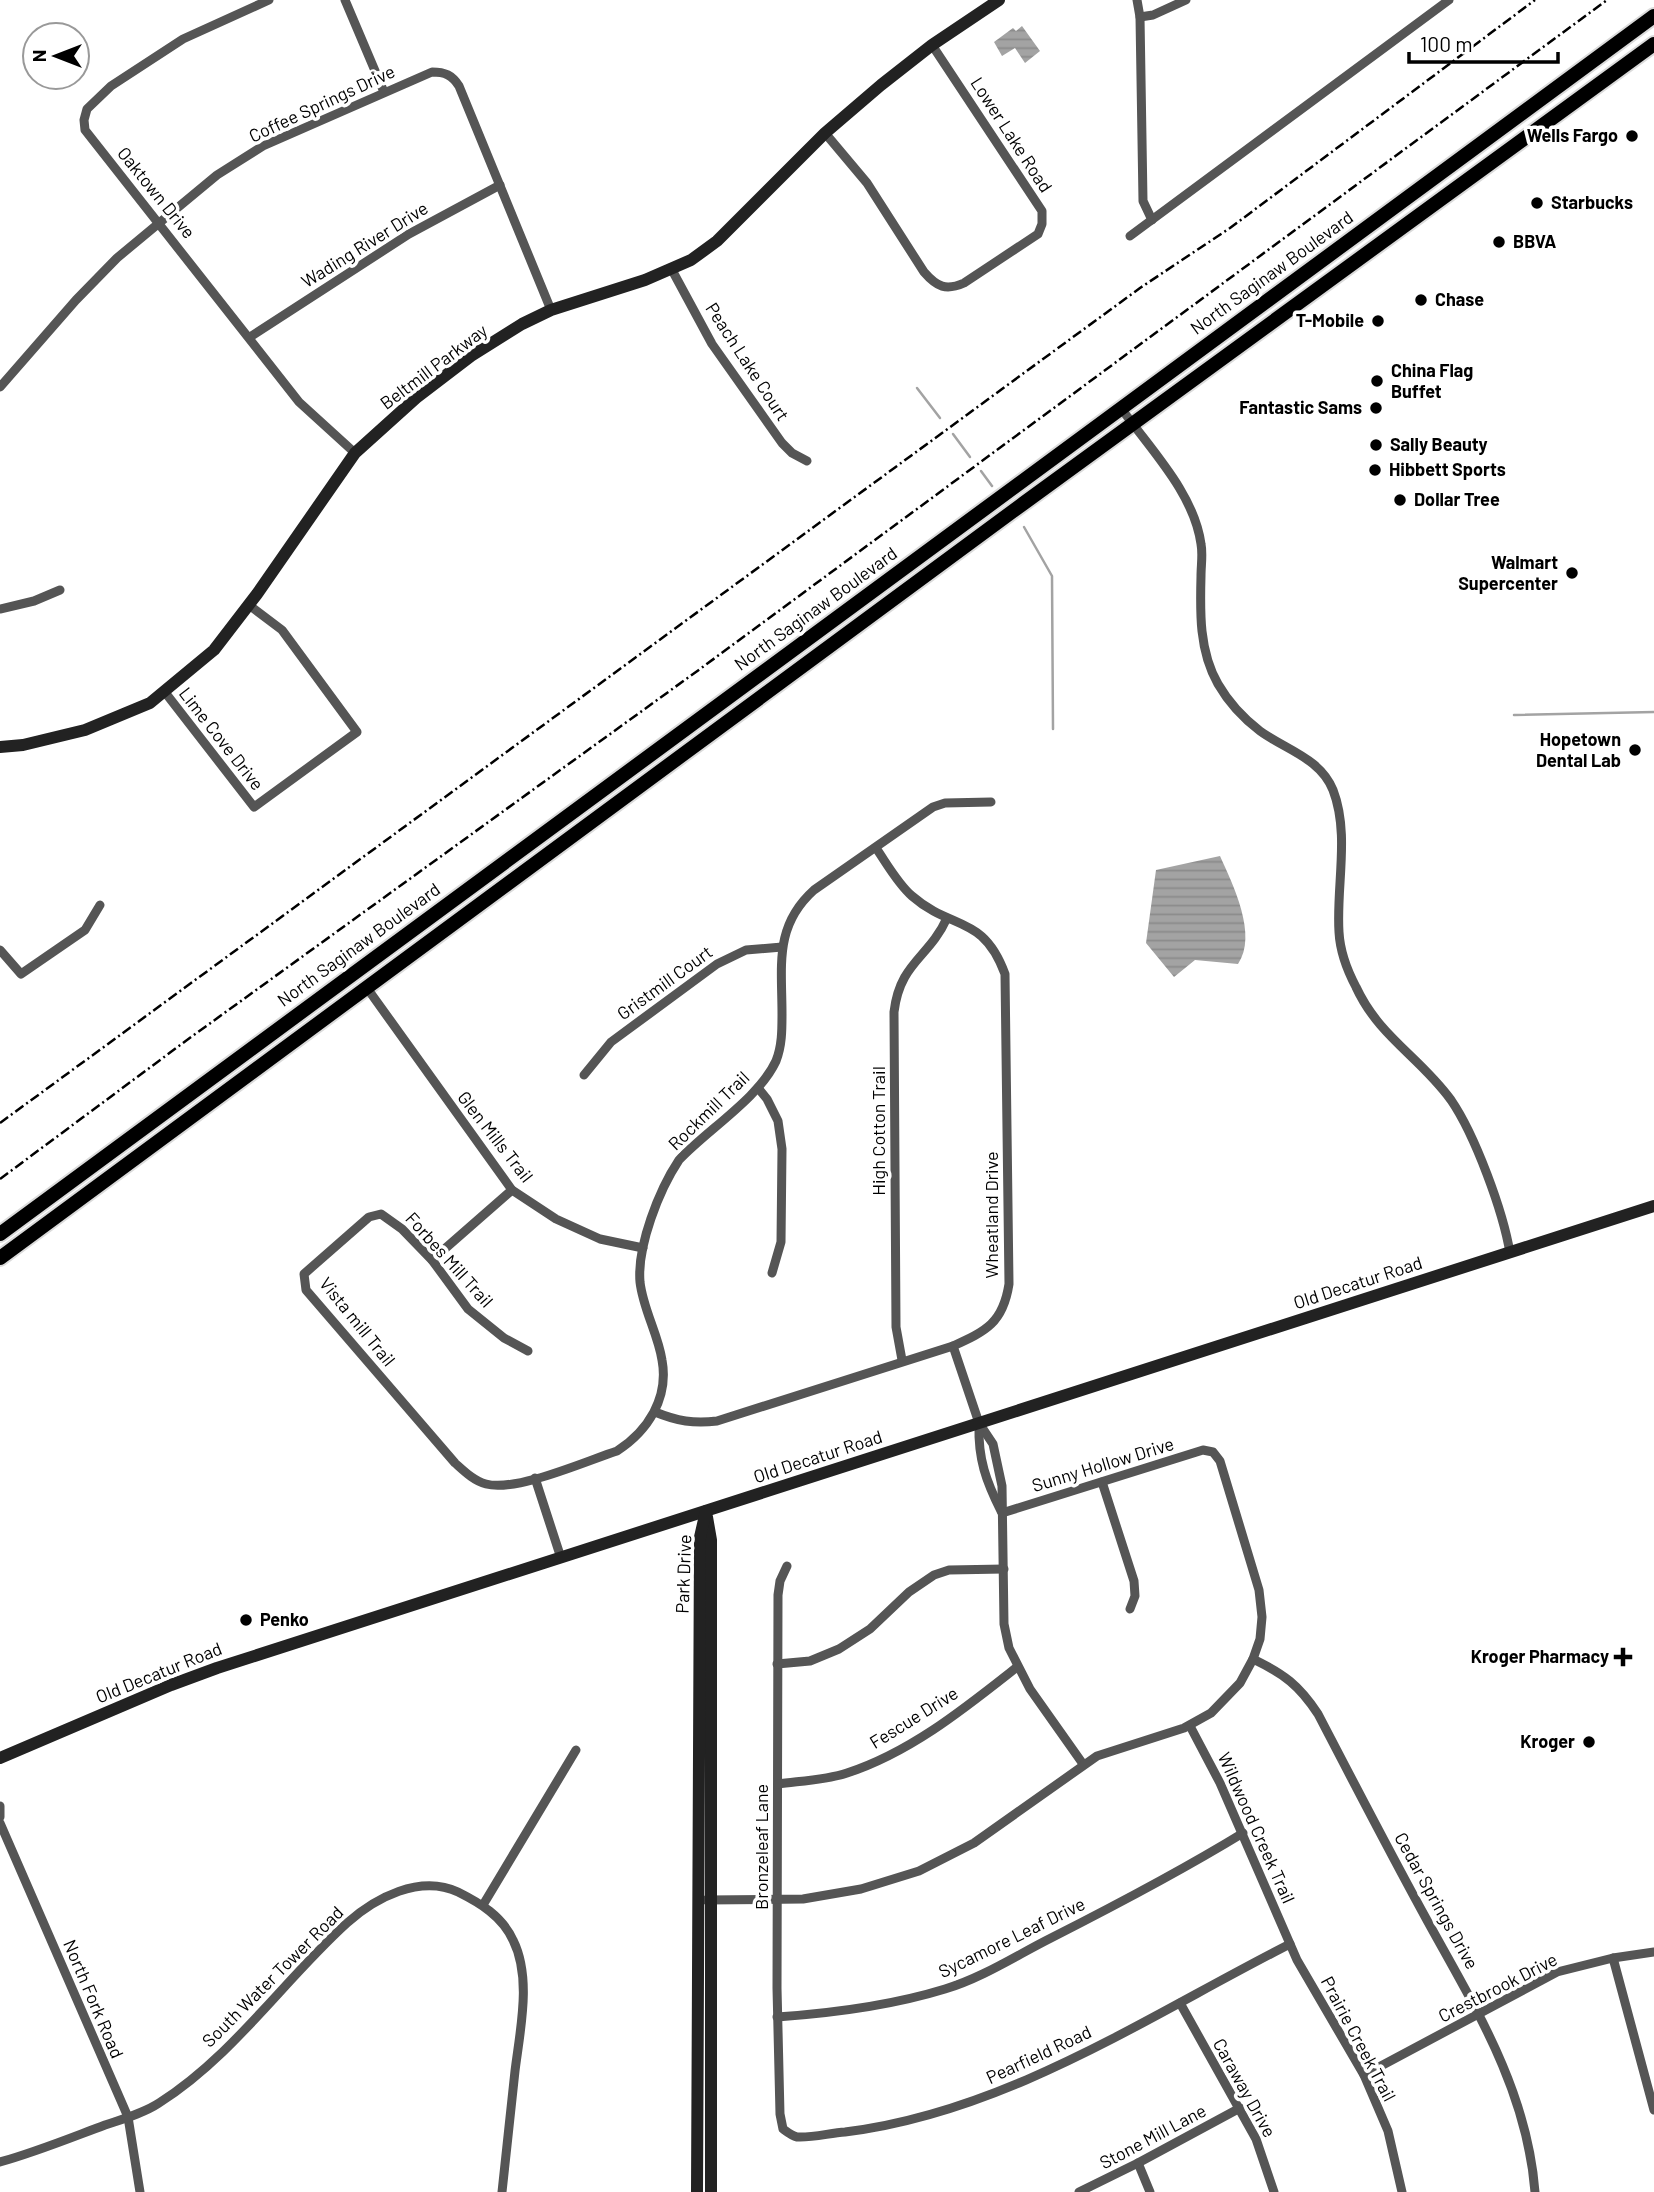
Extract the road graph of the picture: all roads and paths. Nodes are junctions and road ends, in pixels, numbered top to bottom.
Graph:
1 (269, 0) edge
2 (345, 0) edge
3 (999, 0) edge
4 (1137, 0) edge
5 (1186, 0) edge
6 (1449, 0) edge
7 (1140, 16) junction
8 (1654, 16) edge
9 (1654, 44) edge
10 (932, 45) junction
11 (384, 92) junction
12 (825, 133) junction
13 (500, 185) junction
14 (1152, 220) junction
15 (159, 223) junction
16 (1130, 236) dead end
17 (672, 270) junction
18 (551, 310) junction
19 (250, 337) junction
20 (0, 387) edge
21 (1121, 408) junction
22 (1132, 424) junction
23 (355, 453) junction
24 (807, 461) dead end
25 (60, 590) dead end
26 (249, 605) junction
27 (0, 609) edge
28 (164, 691) junction
29 (0, 747) edge
30 (991, 802) dead end
31 (876, 848) junction
32 (100, 905) dead end
33 (947, 918) junction
34 (782, 947) junction
35 (0, 950) edge
36 (367, 988) junction
37 (584, 1075) dead end
38 (758, 1088) junction
39 (512, 1190) junction
40 (1654, 1206) edge
41 (381, 1214) joint
42 (0, 1234) edge
43 (643, 1248) junction
44 (1510, 1252) junction
45 (0, 1258) edge
46 (432, 1260) junction
47 (772, 1273) dead end
48 (953, 1346) junction
49 (528, 1351) dead end
50 (902, 1360) junction
51 (655, 1412) junction
52 (979, 1423) junction
53 (535, 1478) junction
54 (1102, 1482) junction
55 (486, 1484) joint
56 (706, 1511) junction
57 (1002, 1513) junction
58 (561, 1558) junction
59 (787, 1566) dead end
60 (1004, 1569) junction
61 (1130, 1609) dead end
62 (1253, 1659) junction
63 (778, 1664) junction
64 (1017, 1667) junction
65 (1190, 1726) junction
66 (576, 1750) dead end
67 (0, 1758) edge
68 (1083, 1764) junction
69 (778, 1784) junction
70 (0, 1807) edge
71 (0, 1817) edge
72 (0, 1823) edge
73 (1243, 1833) junction
74 (705, 1900) junction
75 (777, 1901) junction
76 (482, 1905) junction
77 (1290, 1944) junction
78 (1654, 1952) edge
79 (1613, 1958) junction
80 (1180, 2003) junction
81 (1480, 2014) junction
82 (778, 2017) junction
83 (1364, 2075) junction
84 (1651, 2087) edge
85 (1240, 2108) junction
86 (1654, 2110) edge
87 (128, 2117) junction
88 (783, 2129) joint
89 (0, 2162) edge
90 (1138, 2163) junction
91 (140, 2192) edge
92 (502, 2192) edge
93 (697, 2192) edge
94 (711, 2192) edge
95 (1079, 2192) edge
96 (1150, 2192) edge
97 (1274, 2192) edge
98 (1402, 2192) edge
99 (1535, 2192) edge

1 - 15 street, Oaktown Drive
2 - 11 street
3 - 10 street, Beltmill Parkway
4 - 7 street
5 - 7 street
6 - 14 street
7 - 14 street
8 - 21 main road, North Saginaw Boulevard
9 - 22 main road
10 - 12 street, Beltmill Parkway
10 - 12 street, Lower Lake Road
11 - 13 street, Coffee Springs Drive
11 - 15 street, Coffee Springs Drive
12 - 17 street, Beltmill Parkway
13 - 18 street, Coffee Springs Drive
13 - 19 street, Wading River Drive
14 - 16 street
15 - 19 street, Oaktown Drive
15 - 20 street, Coffee Springs Drive
17 - 18 street, Beltmill Parkway
17 - 24 street, Peach Lake Court
18 - 23 street, Beltmill Parkway
19 - 23 street, Oaktown Drive
21 - 22 street
21 - 42 main road, North Saginaw Boulevard
22 - 36 main road
22 - 44 street
23 - 26 street, Beltmill Parkway
25 - 27 street
26 - 28 street, Beltmill Parkway
26 - 28 street, Lime Cove Drive
28 - 29 street, Beltmill Parkway
30 - 31 street, Rockmill Trail
31 - 33 street, Wheatland Drive
31 - 34 street, Rockmill Trail
32 - 35 street
33 - 48 street, Wheatland Drive
33 - 50 street, High Cotton Trail
34 - 37 street, Gristmill Court
34 - 38 street, Rockmill Trail
36 - 39 street, Glen Mills Trail
36 - 45 main road
38 - 43 street, Rockmill Trail
38 - 47 street
39 - 43 street, Glen Mills Trail
39 - 46 street
40 - 44 street, Old Decatur Road
41 - 46 street, Forbes Mill Trail
41 - 55 street, Vista mill Trail
43 - 51 street, Rockmill Trail
44 - 52 street, Old Decatur Road
46 - 49 street, Forbes Mill Trail
48 - 50 street, Wheatland Drive
48 - 52 street
50 - 51 street, Wheatland Drive
51 - 53 street, Rockmill Trail
52 - 56 street, Old Decatur Road
52 - 57 street
52 - 57 street
53 - 55 street, Rockmill Trail
53 - 58 street
54 - 57 street, Sunny Hollow Drive
54 - 61 street
54 - 62 street, Sunny Hollow Drive
56 - 58 street, Old Decatur Road
56 - 74 street, Park Drive
57 - 60 street
58 - 67 street, Old Decatur Road
59 - 63 street, Bronzeleaf Lane
60 - 63 street
60 - 64 street
62 - 65 street
62 - 81 street, Cedar Springs Drive
63 - 69 street, Bronzeleaf Lane
64 - 68 street
64 - 69 street, Fescue Drive
65 - 68 street
65 - 73 street, Wildwood Creek Trail
66 - 76 street
68 - 75 street
69 - 75 street, Bronzeleaf Lane
70 - 71 street
72 - 87 street, North Fork Road
73 - 77 street, Wildwood Creek Trail
73 - 82 street, Sycamore Leaf Drive
74 - 75 street
74 - 93 street, Park Drive
74 - 94 street, Park Drive
75 - 82 street, Bronzeleaf Lane
76 - 87 street, South Water Tower Road
76 - 92 street, South Water Tower Road
77 - 80 street, Pearfield Road
77 - 83 street, Prairie Creek Trail
78 - 79 street, Crestbrook Drive
79 - 81 street, Crestbrook Drive
79 - 84 street
80 - 85 street, Caraway Drive
80 - 88 street, Pearfield Road
81 - 83 street, Crestbrook Drive
81 - 99 street, Cedar Springs Drive
82 - 88 street, Bronzeleaf Lane
83 - 98 street, Prairie Creek Trail
84 - 86 street
85 - 90 street, Stone Mill Lane
85 - 97 street, Caraway Drive
87 - 89 street, South Water Tower Road
87 - 91 street, North Fork Road
90 - 95 street, Stone Mill Lane
90 - 96 street

